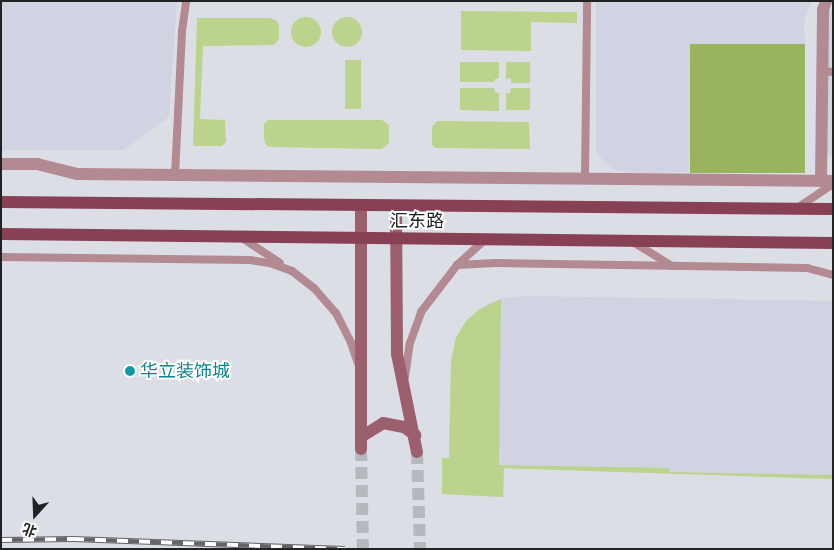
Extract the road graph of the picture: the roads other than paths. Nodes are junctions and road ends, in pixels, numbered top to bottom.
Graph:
1 (186, 1) edge
2 (587, 1) edge
3 (826, 1) edge
4 (827, 71) edge
5 (1, 164) edge
6 (176, 175) junction
7 (585, 177) junction
8 (829, 182) edge
9 (1, 202) edge
10 (361, 206) junction
11 (396, 206) junction
12 (796, 209) junction
13 (833, 209) edge
14 (1, 234) edge
15 (240, 237) junction
16 (397, 238) junction
17 (487, 238) junction
18 (362, 239) junction
19 (629, 240) junction
20 (833, 243) edge
21 (1, 257) edge
22 (457, 265) junction
23 (672, 266) junction
24 (292, 271) junction
25 (833, 275) edge
26 (362, 376) junction
27 (403, 386) junction
28 (415, 435) junction
29 (417, 452) tunnel mouth

1 - 6 lane
2 - 7 lane
3 - 4 street
4 - 8 street
5 - 6 street
6 - 7 street
7 - 8 street
8 - 12 lane
9 - 10 main road, 汇东路
10 - 11 main road, 汇东路
10 - 18 main road
11 - 12 main road, 汇东路
11 - 16 main road
12 - 13 main road, 汇东路
14 - 15 main road, 汇东路
15 - 18 main road, 汇东路
15 - 24 lane
16 - 17 main road, 汇东路
16 - 18 main road, 汇东路
16 - 27 main road
17 - 19 main road, 汇东路
17 - 22 lane
18 - 26 main road
19 - 20 main road, 汇东路
19 - 23 lane
21 - 24 lane
22 - 23 lane
22 - 27 lane
23 - 25 lane
24 - 26 lane
26 - 28 main road
27 - 28 main road
28 - 29 main road

